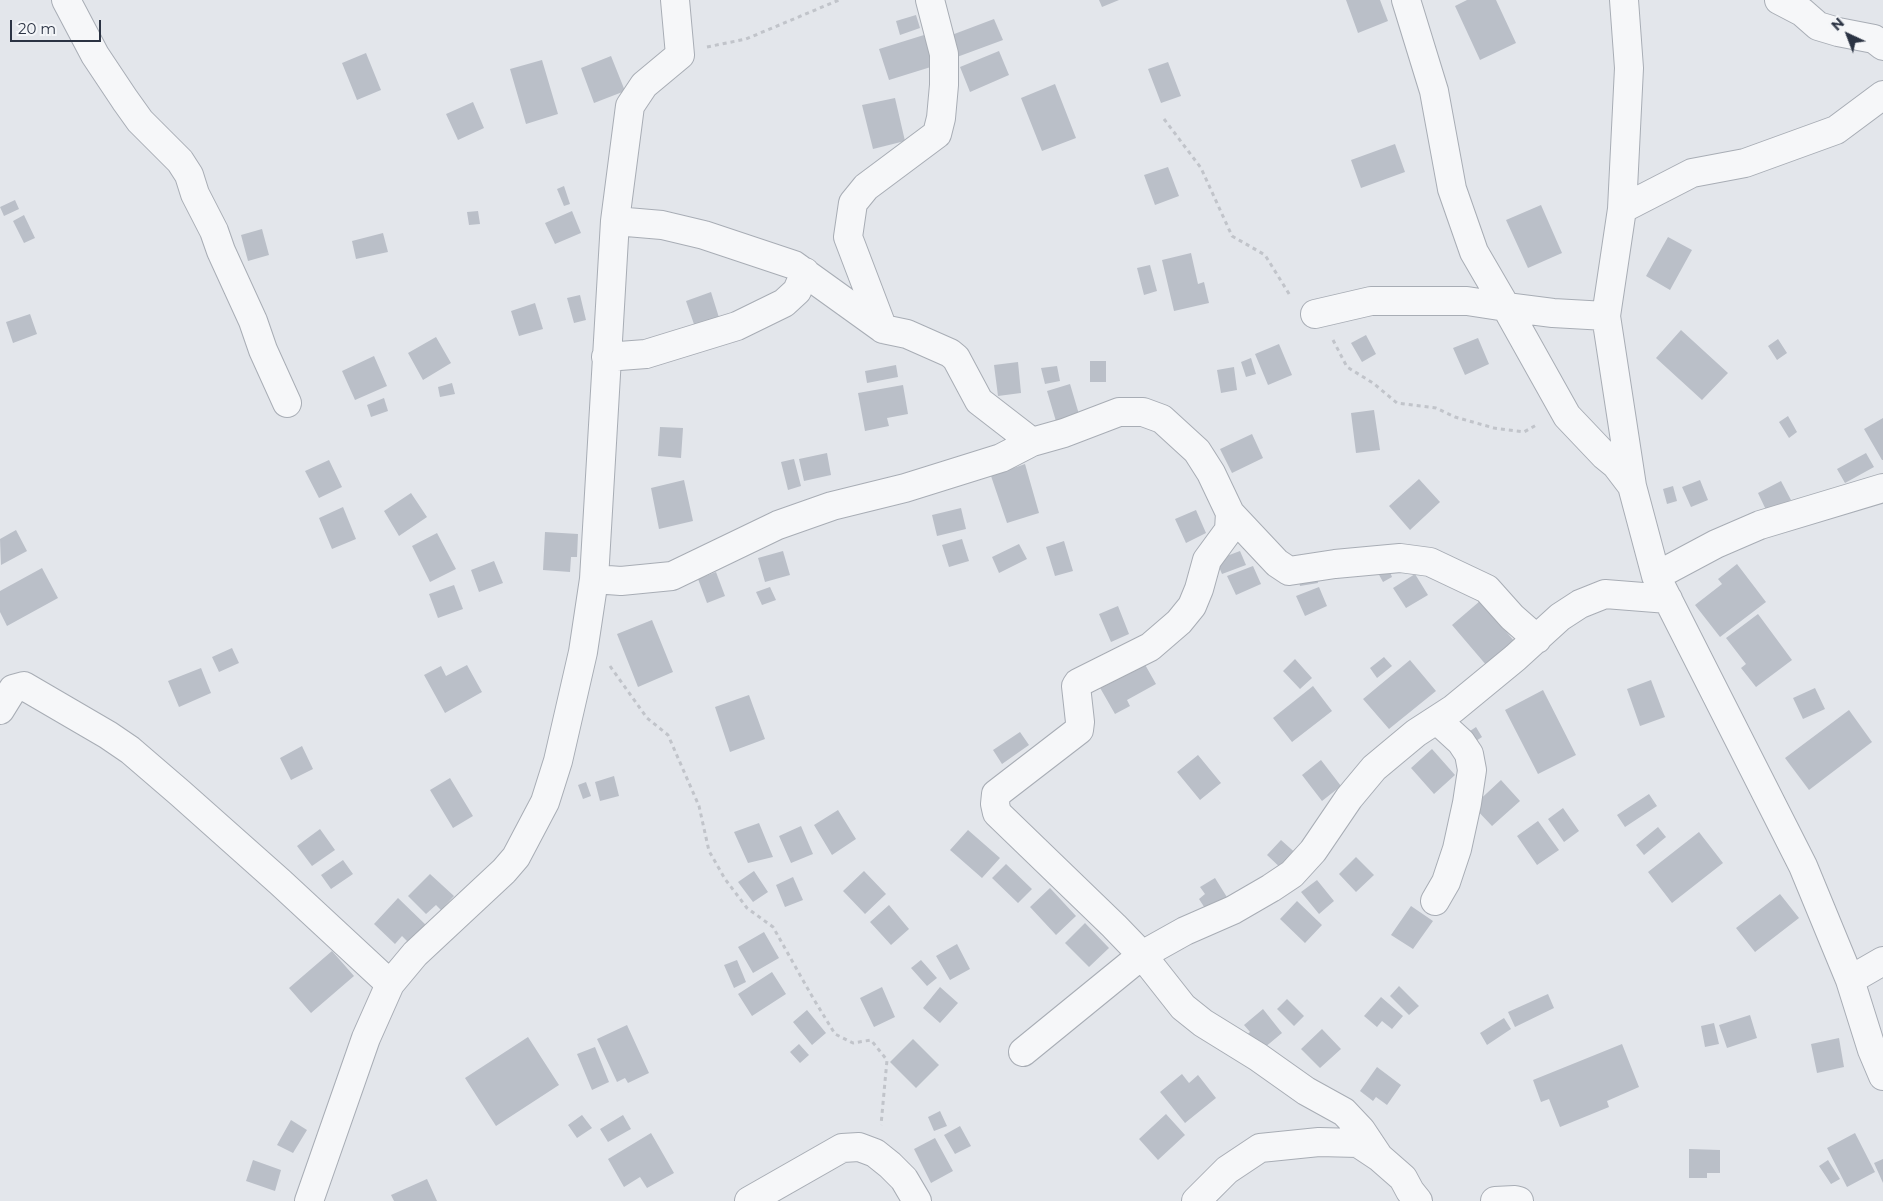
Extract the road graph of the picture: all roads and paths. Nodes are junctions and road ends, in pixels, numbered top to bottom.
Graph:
1 (66, 0) edge
2 (674, 0) edge
3 (840, 0) edge
4 (930, 0) edge
5 (1406, 0) edge
6 (1624, 0) edge
7 (1779, 0) edge
8 (1883, 46) edge
9 (680, 55) junction
10 (1883, 95) edge
11 (1164, 119) dead end
12 (1622, 208) junction
13 (615, 221) junction
14 (806, 272) junction
15 (1506, 307) junction
16 (1315, 314) junction
17 (1606, 316) junction
18 (883, 329) junction
19 (606, 358) junction
20 (288, 403) dead end
21 (1567, 416) junction
22 (1032, 442) junction
23 (1632, 486) junction
24 (1883, 488) edge
25 (1230, 512) junction
26 (594, 579) junction
27 (1662, 587) junction
28 (1536, 639) junction
29 (583, 652) junction
30 (0, 710) edge
31 (1437, 720) junction
32 (1435, 901) dead end
33 (1142, 955) junction
34 (1883, 961) edge
35 (1850, 980) junction
36 (390, 984) junction
37 (1023, 1052) dead end
38 (1883, 1076) edge
39 (875, 1153) junction
40 (1379, 1157) junction
41 (309, 1201) edge
42 (748, 1201) edge
43 (917, 1201) edge
44 (1196, 1201) edge
45 (1418, 1201) edge
46 (1495, 1201) edge
47 (1519, 1201) edge

1 - 20 street
2 - 9 street
3 - 9 path
4 - 18 street
5 - 15 street
6 - 12 street
7 - 8 street
9 - 13 street
10 - 12 street
11 - 16 path
12 - 17 street
13 - 14 street
13 - 19 street
14 - 18 street
14 - 19 street
15 - 16 street
15 - 17 street
15 - 21 street
16 - 21 path
17 - 23 street
18 - 22 street
19 - 26 street
21 - 23 street
22 - 25 street
22 - 26 street
23 - 27 street
24 - 27 street
25 - 28 street
25 - 33 street
26 - 29 street
27 - 28 street
27 - 35 street
28 - 31 street
29 - 36 street
29 - 39 path
30 - 36 street
31 - 32 street
31 - 33 street
33 - 37 street
33 - 40 street
34 - 35 street
35 - 38 street
36 - 41 street
39 - 42 street
39 - 43 street
40 - 44 street
40 - 45 street
46 - 47 street

